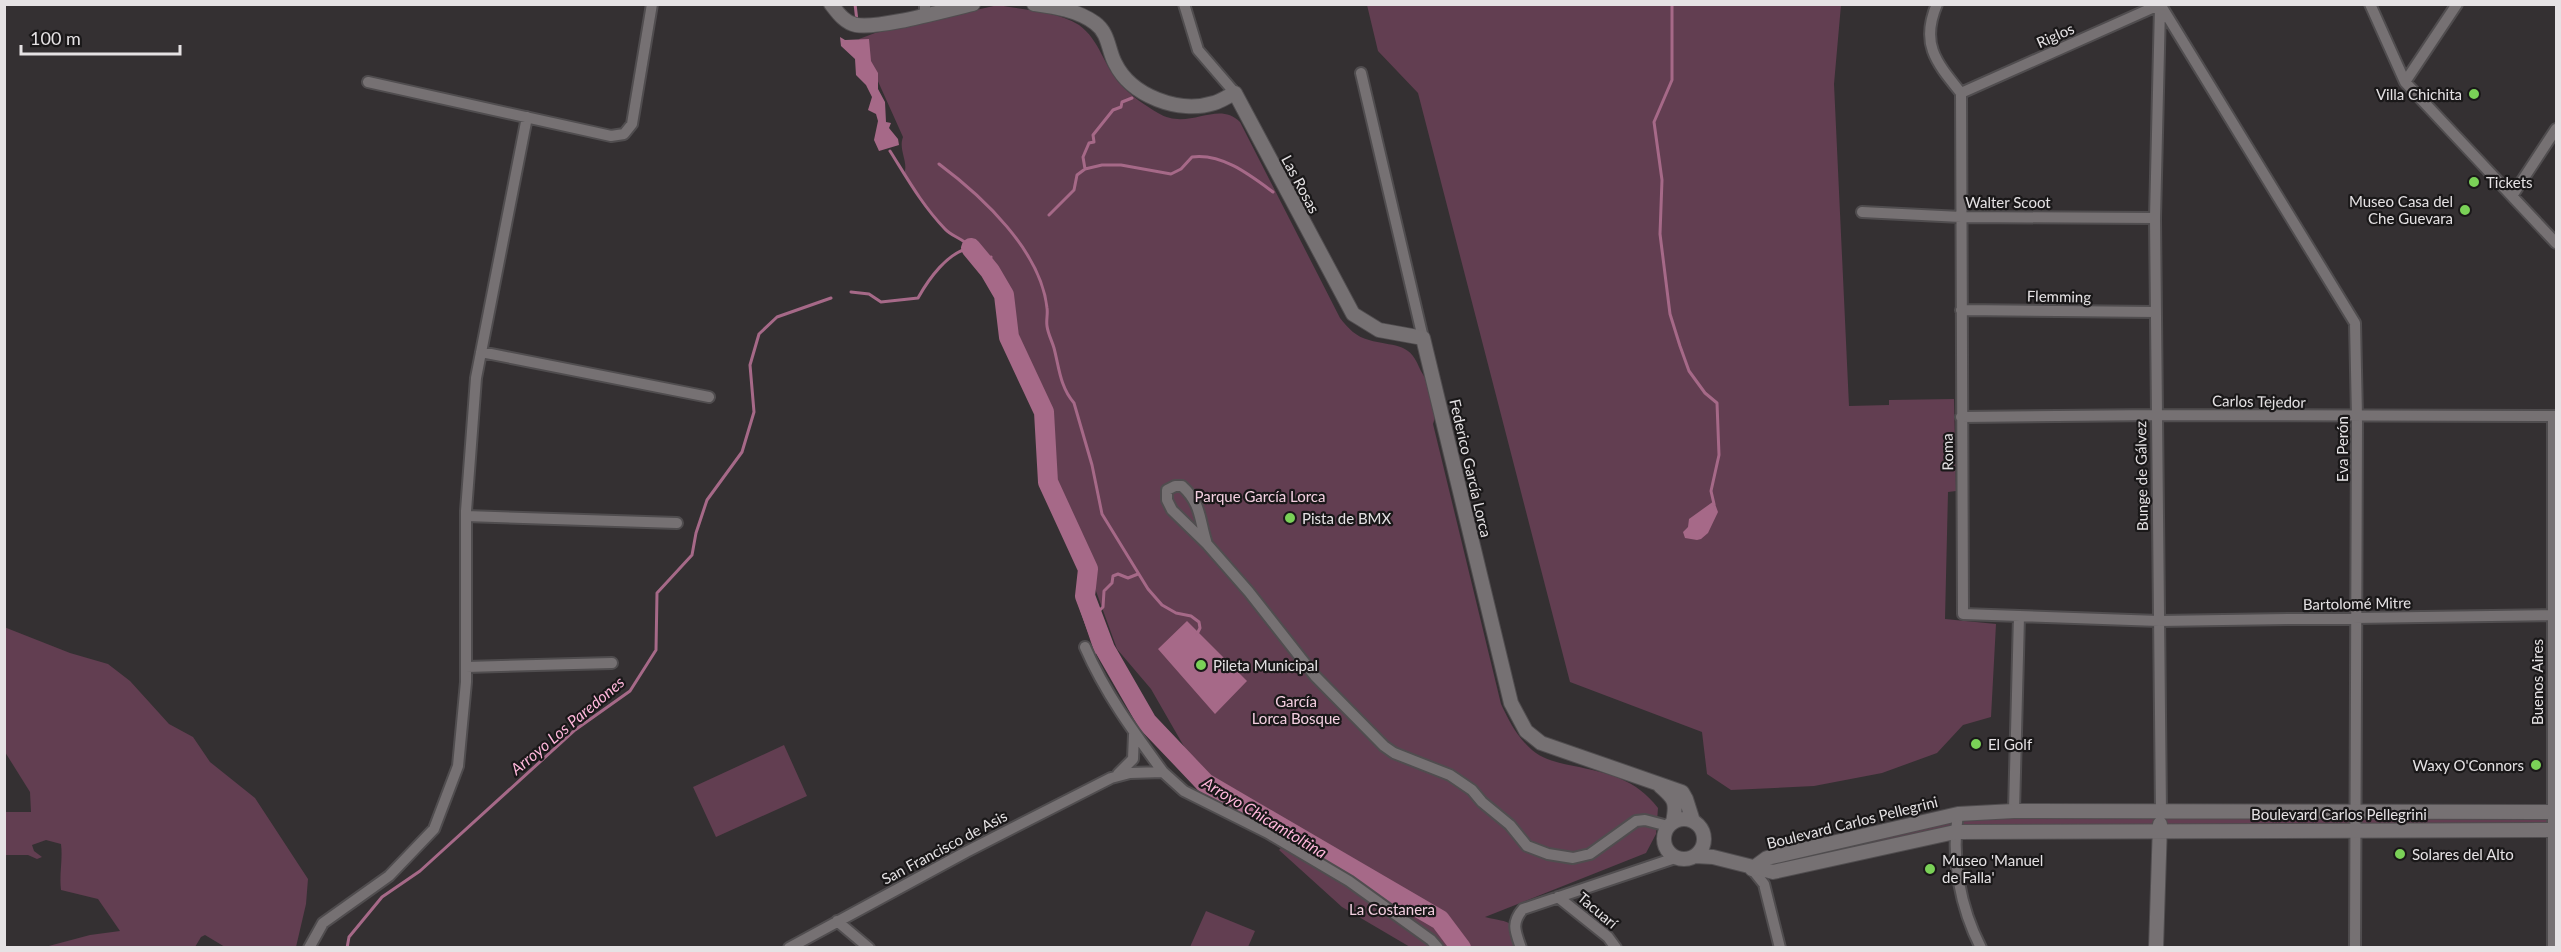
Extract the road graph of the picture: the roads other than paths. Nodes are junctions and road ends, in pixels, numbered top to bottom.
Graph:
1 (652, 4) edge
2 (831, 4) edge
3 (973, 4) edge
4 (1034, 4) edge
5 (1184, 4) edge
6 (1937, 4) edge
7 (2370, 4) edge
8 (2457, 4) edge
9 (2160, 5) edge
10 (925, 10) edge
11 (1361, 73) dead end
12 (368, 82) dead end
13 (2405, 82) junction
14 (1235, 93) junction
15 (1961, 93) junction
16 (527, 117) junction
17 (2556, 129) edge
18 (2512, 196) junction
19 (1862, 212) dead end
20 (1961, 217) junction
21 (2155, 218) junction
22 (2556, 243) edge
23 (1961, 310) junction
24 (2156, 312) junction
25 (1423, 338) junction
26 (481, 352) junction
27 (709, 397) dead end
28 (2157, 415) junction
29 (2555, 416) edge
30 (1962, 417) junction
31 (2357, 417) junction
32 (466, 516) junction
33 (677, 523) dead end
34 (1207, 544) junction
35 (2554, 615) edge
36 (2019, 616) junction
37 (2355, 618) junction
38 (2159, 621) junction
39 (1084, 647) dead end
40 (612, 663) dead end
41 (466, 667) junction
42 (1134, 733) junction
43 (1163, 771) junction
44 (1116, 777) junction
45 (1657, 783) junction
46 (2014, 811) junction
47 (2356, 812) junction
48 (2555, 812) edge
49 (2160, 813) junction
50 (1958, 814) junction
51 (1693, 821) junction
52 (1671, 824) junction
53 (2555, 830) edge
54 (2356, 831) junction
55 (1955, 832) junction
56 (2160, 832) junction
57 (1705, 838) junction
58 (1695, 856) junction
59 (1676, 858) junction
60 (1752, 869) junction
61 (1558, 897) junction
62 (837, 921) junction
63 (309, 948) edge
64 (789, 948) edge
65 (869, 948) edge
66 (1438, 948) edge
67 (1521, 948) edge
68 (1616, 948) edge
69 (1780, 948) edge
70 (1981, 948) edge
71 (2156, 948) edge
72 (2355, 948) edge
73 (2553, 948) edge

1 - 16 street
2 - 10 street
3 - 10 street
4 - 14 street
5 - 14 street, Las Rosas
6 - 15 street
7 - 13 street
8 - 13 street
9 - 15 street, Riglos
9 - 21 street, Bunge de Gálvez
9 - 31 street, Eva Perón
11 - 25 street, Federico García Lorca
12 - 16 street
13 - 18 street
14 - 25 street, Las Rosas
15 - 20 street, Roma
16 - 26 street
17 - 18 street
18 - 22 street
19 - 20 street, Walter Scoot
20 - 21 street, Walter Scoot
20 - 23 street, Roma
21 - 24 street, Bunge de Gálvez
23 - 24 street, Flemming
23 - 30 street, Roma
24 - 28 street, Bunge de Gálvez
25 - 45 street, Federico García Lorca
26 - 27 street
26 - 32 street
28 - 30 street, Carlos Tejedor
28 - 31 street, Carlos Tejedor
28 - 38 street, Bunge de Gálvez
29 - 31 street, Carlos Tejedor
29 - 35 street, Buenos Aires
30 - 36 street, Roma
31 - 37 street, Eva Perón
32 - 33 street
32 - 41 street
34 - 34 street
34 - 52 street
35 - 37 street, Bartolomé Mitre
35 - 48 street, Buenos Aires
36 - 38 street, Roma
36 - 46 street
37 - 38 street, Bartolomé Mitre
37 - 47 street, Eva Perón
38 - 49 street, Bunge de Gálvez
39 - 42 street
40 - 41 street
41 - 63 street
42 - 43 street
42 - 44 street, San Francisco de Asis
43 - 44 street, San Francisco de Asis
43 - 66 street
44 - 62 street, San Francisco de Asis
45 - 51 street, Federico García Lorca
45 - 52 street
46 - 49 street, Boulevard Carlos Pellegrini
46 - 50 street, Boulevard Carlos Pellegrini
47 - 48 street, Boulevard Carlos Pellegrini
47 - 49 street, Boulevard Carlos Pellegrini
47 - 54 street, Eva Perón
48 - 53 street, Buenos Aires
49 - 56 street, Bunge de Gálvez
50 - 55 street
50 - 60 street, Boulevard Carlos Pellegrini
51 - 52 street
51 - 57 street, Federico García Lorca
52 - 59 street
53 - 54 street, Boulevard Carlos Pellegrini
53 - 73 street, Buenos Aires
54 - 56 street, Boulevard Carlos Pellegrini
54 - 72 street, Eva Perón
55 - 56 street, Boulevard Carlos Pellegrini
55 - 60 street, Boulevard Carlos Pellegrini
55 - 70 street
56 - 71 street, Bunge de Gálvez
57 - 58 street
57 - 60 street, Federico García Lorca
58 - 59 street
58 - 60 street
59 - 61 street
60 - 69 street
61 - 67 street
61 - 68 street, Tacuarí
62 - 64 street, San Francisco de Asis
62 - 65 street

